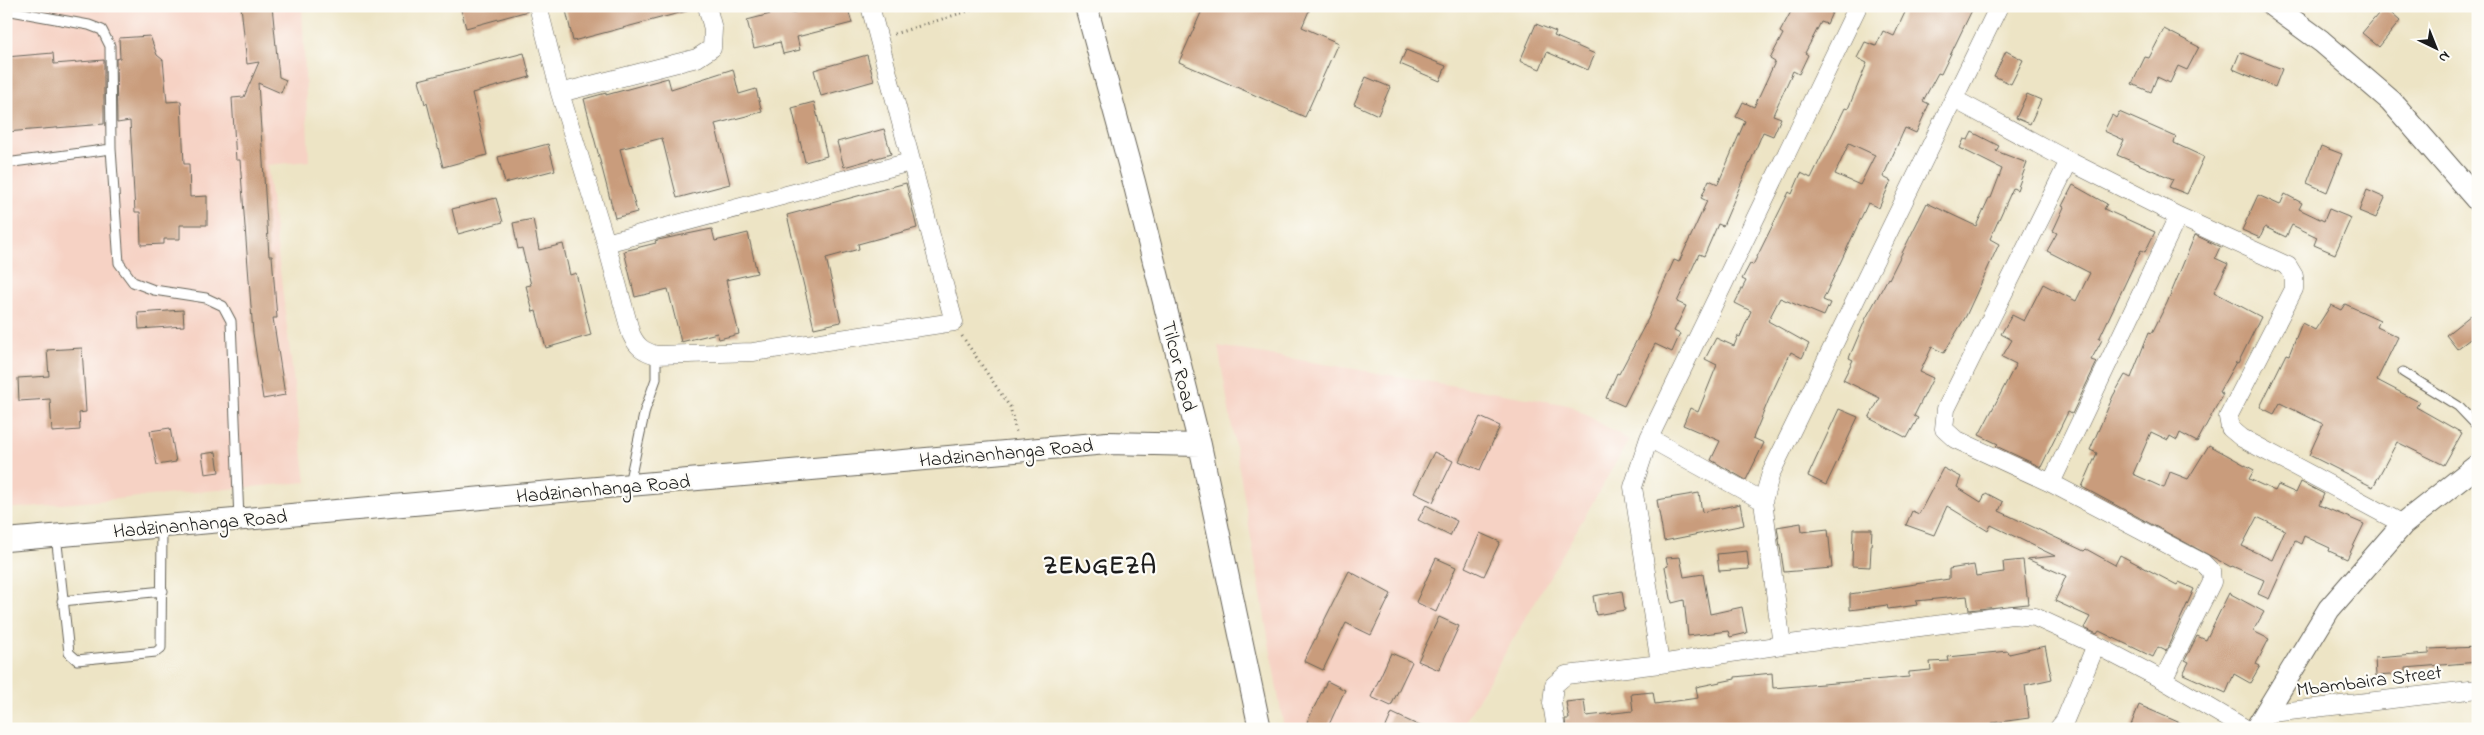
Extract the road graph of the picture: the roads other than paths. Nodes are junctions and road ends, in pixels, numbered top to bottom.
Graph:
1 (538, 6) edge
2 (707, 6) edge
3 (870, 6) edge
4 (1086, 6) edge
5 (1858, 6) edge
6 (1999, 6) edge
7 (2273, 6) edge
8 (6, 10) edge
9 (560, 93) junction
10 (1954, 99) junction
11 (111, 149) junction
12 (910, 162) junction
13 (2069, 162) junction
14 (6, 163) edge
15 (2478, 201) edge
16 (2178, 216) junction
17 (606, 243) junction
18 (656, 355) junction
19 (2403, 372) dead end
20 (2478, 428) edge
21 (1649, 438) junction
22 (1200, 445) junction
23 (2478, 465) edge
24 (2051, 483) junction
25 (628, 486) junction
26 (1763, 501) junction
27 (239, 520) junction
28 (2404, 524) junction
29 (162, 526) junction
30 (56, 536) junction
31 (6, 540) edge
32 (163, 591) junction
33 (62, 601) junction
34 (1782, 645) junction
35 (2096, 645) junction
36 (1660, 664) junction
37 (2163, 680) junction
38 (2478, 689) edge
39 (2260, 721) edge
40 (1260, 729) edge
41 (1556, 729) edge
42 (2058, 729) edge
43 (2246, 729) edge

1 - 9 street
2 - 9 street
3 - 12 street
4 - 22 street, Tilcor Road
5 - 21 street
6 - 10 street
7 - 15 street
8 - 11 lane
9 - 17 street
10 - 13 street
10 - 26 street
11 - 14 lane
11 - 27 lane
12 - 17 street
12 - 18 street
13 - 16 street
13 - 24 street
16 - 24 street
16 - 28 street
17 - 18 street
18 - 25 lane
19 - 20 lane
21 - 26 street
21 - 36 street
22 - 25 street, Hadzinanhanga Road
22 - 40 street, Tilcor Road
23 - 28 street
24 - 37 street
25 - 27 street, Hadzinanhanga Road
26 - 34 street
27 - 29 street, Hadzinanhanga Road
28 - 39 street
29 - 30 street, Hadzinanhanga Road
29 - 32 lane
30 - 31 street, Hadzinanhanga Road
30 - 33 lane
32 - 33 lane
32 - 33 lane
34 - 35 street
34 - 36 street
35 - 37 street
35 - 42 street
36 - 41 street
37 - 43 street
38 - 39 street, Mbambaira Street

